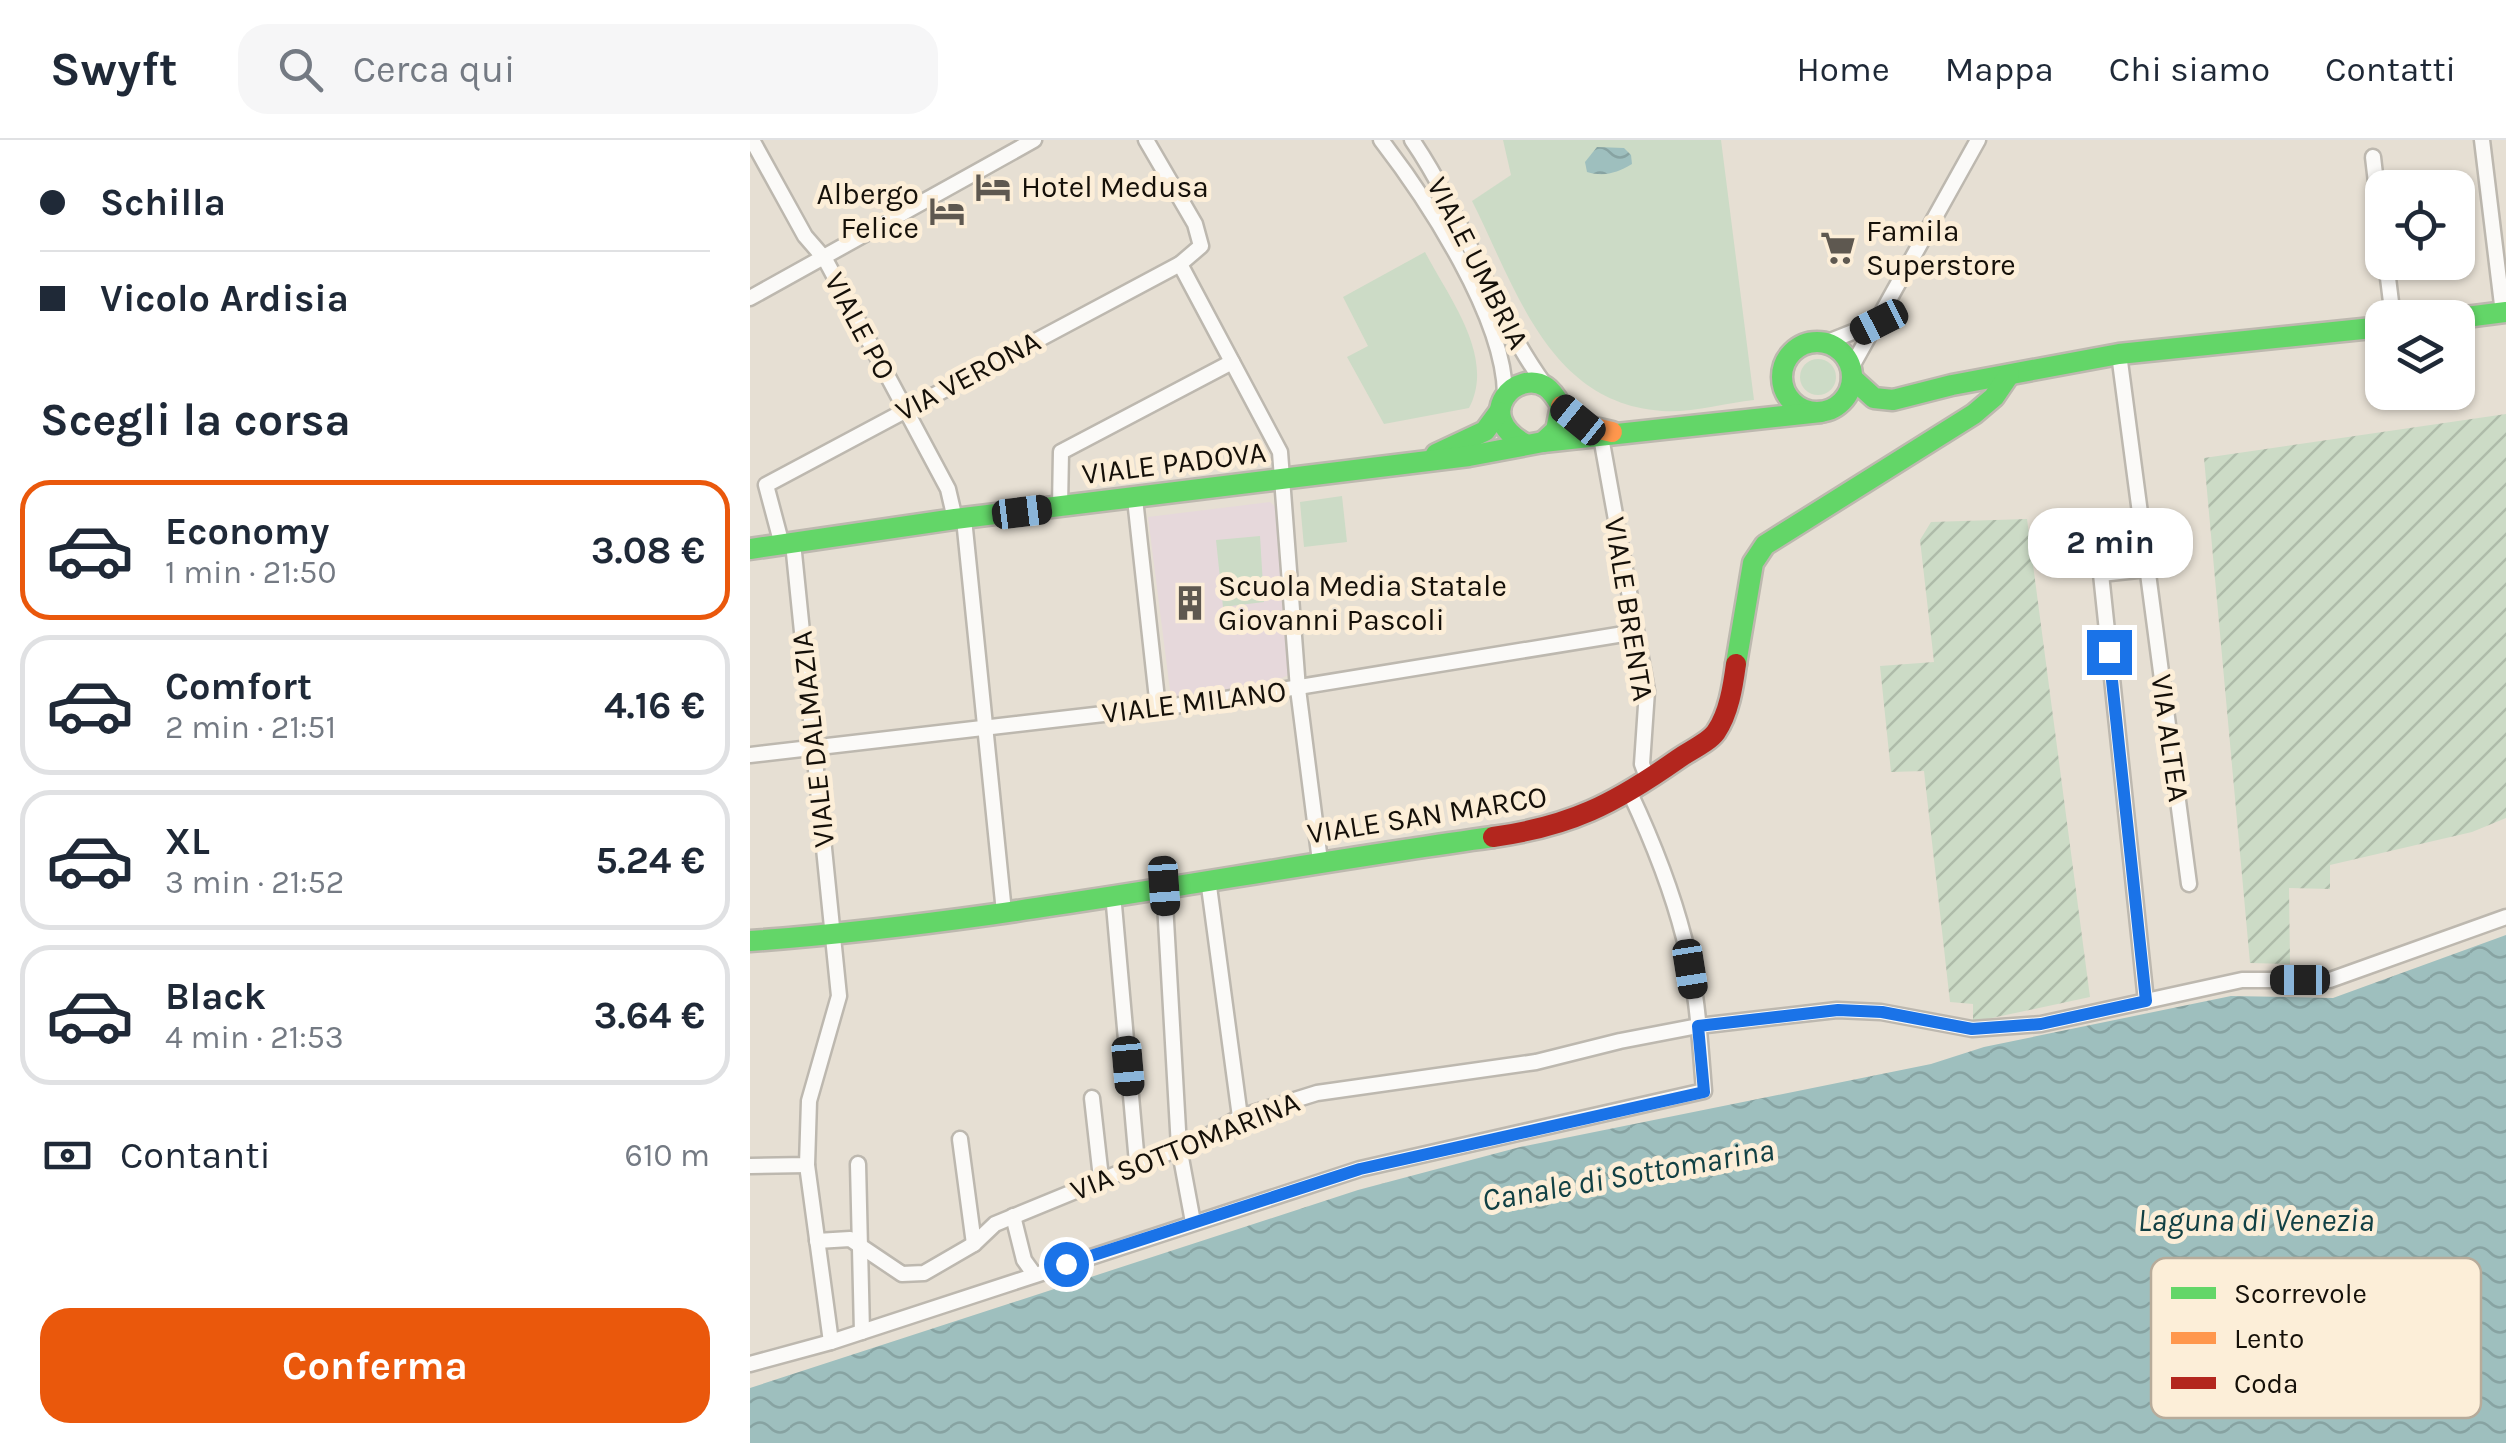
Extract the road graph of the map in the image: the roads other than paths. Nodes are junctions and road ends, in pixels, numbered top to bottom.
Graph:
1 (752, 140) edge
2 (1034, 140) edge
3 (1146, 140) edge
4 (1412, 140) edge
5 (1978, 140) edge
6 (2482, 140) edge
7 (1383, 141) edge
8 (2373, 157) dead end
9 (2375, 170) edge
10 (824, 259) junction
11 (1180, 264) junction
12 (750, 298) edge
13 (2505, 312) edge
14 (2475, 316) edge
15 (1879, 322) junction
16 (2365, 329) edge
17 (1826, 343) junction
18 (2119, 354) junction
19 (1232, 362) junction
20 (1852, 373) junction
21 (2009, 374) junction
22 (1782, 375) junction
23 (1546, 386) junction
24 (1502, 403) junction
25 (1560, 406) junction
26 (904, 410) junction
27 (1821, 412) junction
28 (1740, 421) junction
29 (1610, 435) junction
30 (1534, 443) junction
31 (1426, 460) junction
32 (1283, 481) junction
33 (1135, 499) junction
34 (1060, 506) junction
35 (960, 519) junction
36 (787, 544) junction
37 (750, 549) edge
38 (2147, 569) junction
39 (1636, 632) junction
40 (1298, 689) junction
41 (1158, 708) junction
42 (986, 727) junction
43 (812, 747) junction
44 (750, 755) edge
45 (1648, 780) junction
46 (1630, 793) junction
47 (1320, 861) junction
48 (1208, 879) junction
49 (2189, 884) dead end
50 (1164, 886) junction
51 (1114, 894) junction
52 (1004, 912) junction
53 (2506, 917) edge
54 (834, 936) junction
55 (750, 941) edge
56 (2146, 1001) junction
57 (1698, 1026) junction
58 (1092, 1098) dead end
59 (1240, 1118) junction
60 (960, 1139) dead end
61 (1179, 1147) junction
62 (1137, 1163) junction
63 (858, 1164) dead end
64 (807, 1165) junction
65 (750, 1166) edge
66 (1101, 1178) junction
67 (1013, 1216) junction
68 (1194, 1222) junction
69 (818, 1241) junction
70 (860, 1244) junction
71 (974, 1244) junction
72 (1034, 1274) junction
73 (862, 1332) junction
74 (831, 1342) junction
75 (750, 1364) edge

1 - 10 street, VIALE PO
2 - 10 street
3 - 11 street
4 - 23 street, VIALE UMBRIA
5 - 15 street
6 - 13 street
7 - 24 street, VIALE UMBRIA
8 - 9 street
10 - 12 street
10 - 26 street, VIALE PO
11 - 19 street
11 - 26 street, VIA VERONA
13 - 14 street
15 - 17 street
15 - 20 street
16 - 18 street
17 - 20 street
17 - 22 street
18 - 21 street
18 - 38 street, VIA ALTEA
19 - 32 street
19 - 34 street
20 - 21 street
20 - 27 street
21 - 45 street, VIALE SAN MARCO
22 - 27 street
22 - 28 street
23 - 24 street
23 - 25 street
24 - 30 street
24 - 31 street, VIALE PADOVA
25 - 29 street, VIALE PADOVA
25 - 30 street
26 - 35 street, VIALE PO
26 - 36 street, VIA VERONA
27 - 28 street, VIALE PADOVA
28 - 29 street, VIALE PADOVA
29 - 30 street, VIALE PADOVA
29 - 39 street, VIALE BRENTA
30 - 31 street, VIALE PADOVA
31 - 32 street, VIALE PADOVA
32 - 33 street, VIALE PADOVA
32 - 40 street
33 - 34 street, VIALE PADOVA
33 - 41 street
34 - 35 street, VIALE PADOVA
35 - 36 street, VIALE PADOVA
35 - 42 street, VIALE PO
36 - 37 street, VIALE PADOVA
36 - 43 street, VIALE DALMAZIA
38 - 49 street, VIA ALTEA
38 - 56 street
39 - 40 street, VIALE MILANO
39 - 45 street, VIALE BRENTA
40 - 41 street, VIALE MILANO
40 - 47 street
41 - 42 street, VIALE MILANO
42 - 43 street, VIALE MILANO
42 - 52 street, VIALE PO
43 - 44 street, VIALE MILANO
43 - 54 street, VIALE DALMAZIA
45 - 46 street, VIALE SAN MARCO
46 - 47 street, VIALE SAN MARCO
46 - 57 street
47 - 48 street, VIALE SAN MARCO
48 - 50 street, VIALE SAN MARCO
48 - 59 street
50 - 51 street, VIALE SAN MARCO
50 - 61 street
51 - 52 street, VIALE SAN MARCO
51 - 62 street
52 - 54 street, VIALE SAN MARCO
53 - 56 street, VIA SOTTOMARINA
54 - 55 street, VIALE SAN MARCO
54 - 64 street, VIALE DALMAZIA
56 - 57 street, VIA SOTTOMARINA
57 - 59 street, VIA SOTTOMARINA
57 - 68 street
58 - 66 street
59 - 61 street, VIA SOTTOMARINA
60 - 71 street
61 - 62 street, VIA SOTTOMARINA
61 - 68 street
62 - 66 street, VIA SOTTOMARINA
63 - 70 street
64 - 65 street
64 - 69 street, VIALE DALMAZIA
66 - 67 street, VIA SOTTOMARINA
67 - 71 street, VIA SOTTOMARINA
67 - 72 street
68 - 72 street
69 - 70 street
69 - 74 street, VIALE DALMAZIA
70 - 71 street, VIA SOTTOMARINA
70 - 73 street
72 - 73 street
73 - 74 street
74 - 75 street

